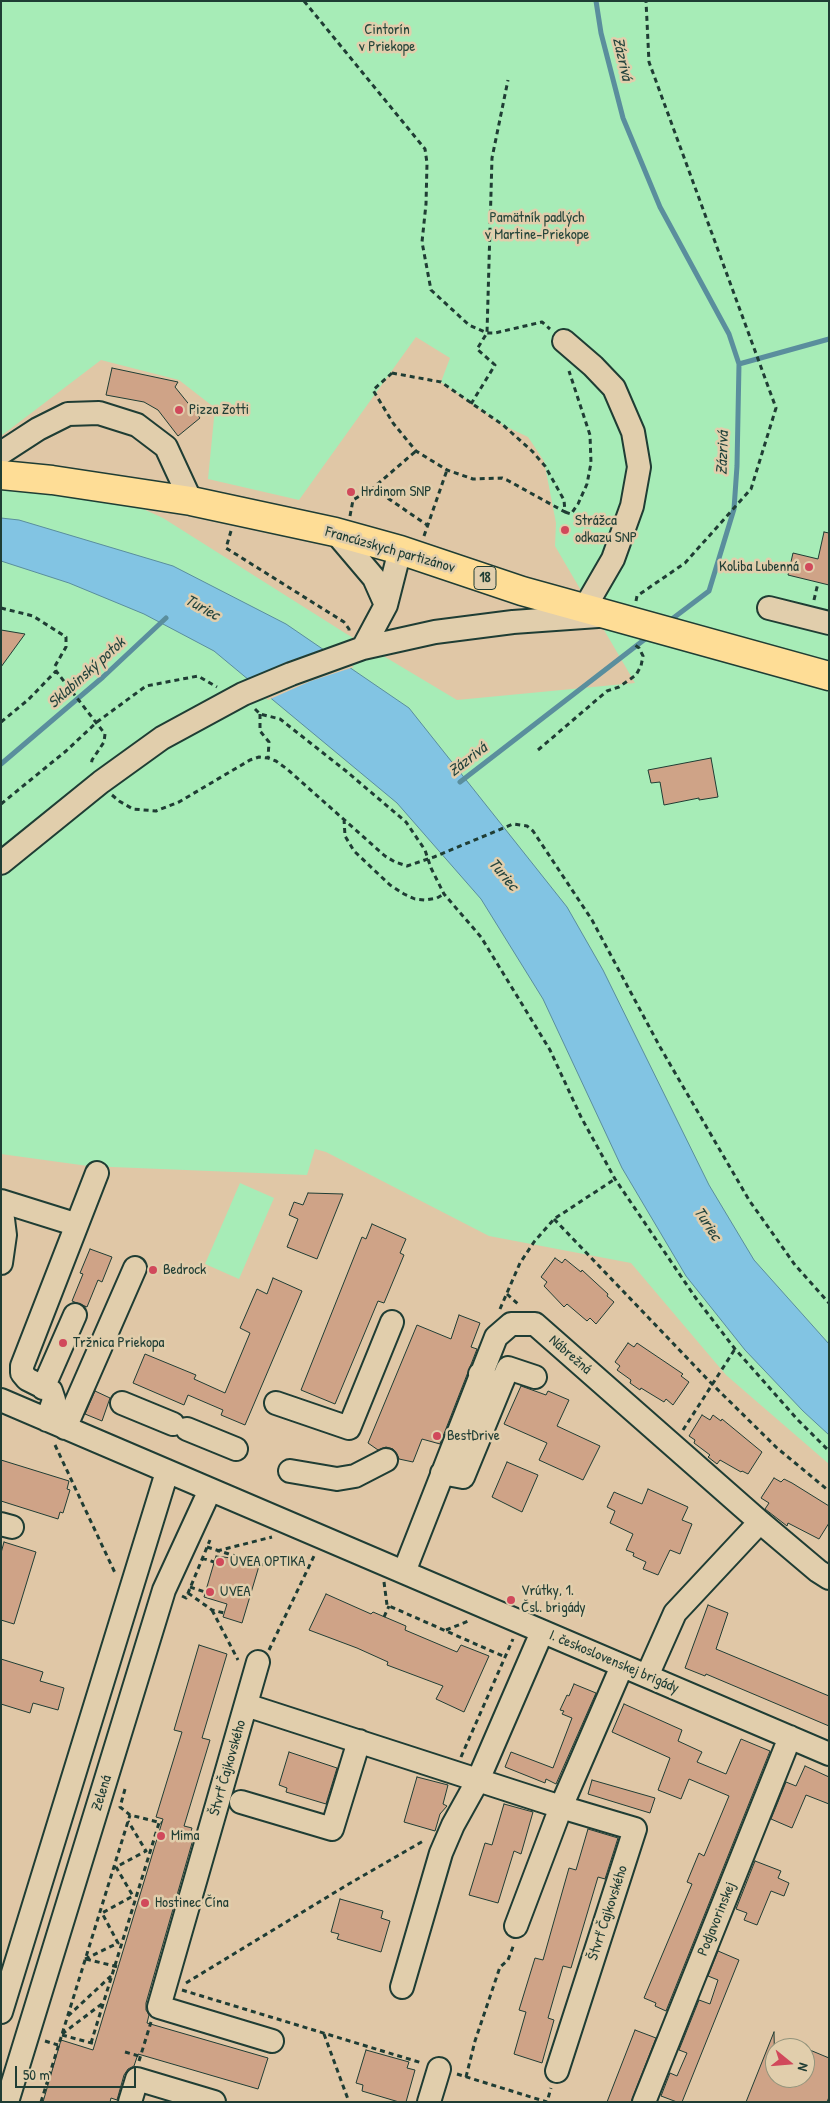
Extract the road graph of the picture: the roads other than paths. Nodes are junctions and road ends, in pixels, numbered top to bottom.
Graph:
1 (565, 352) road end
2 (1, 453) edge
3 (1, 475) edge
4 (191, 501) junction
5 (342, 526) junction
6 (412, 545) junction
7 (386, 605) junction
8 (769, 608) dead end
9 (607, 615) junction
10 (829, 623) edge
11 (353, 647) junction
12 (828, 675) edge
13 (1, 863) edge
14 (97, 1173) dead end
15 (3, 1210) edge
16 (65, 1221) dead end
17 (1, 1263) edge
18 (136, 1268) dead end
19 (75, 1315) dead end
20 (392, 1322) dead end
21 (480, 1374) junction
22 (535, 1378) dead end
23 (500, 1387) junction
24 (43, 1388) junction
25 (1, 1400) edge
26 (122, 1403) dead end
27 (276, 1403) dead end
28 (54, 1429) junction
29 (236, 1449) dead end
30 (386, 1460) dead end
31 (290, 1470) dead end
32 (167, 1472) junction
33 (442, 1473) junction
34 (210, 1490) junction
35 (760, 1522) junction
36 (404, 1572) junction
37 (829, 1578) edge
38 (542, 1632) junction
39 (250, 1665) road end
40 (622, 1666) junction
41 (647, 1676) junction
42 (246, 1705) junction
43 (790, 1737) junction
44 (359, 1741) junction
45 (829, 1754) edge
46 (478, 1780) junction
47 (241, 1802) dead end
48 (561, 1807) junction
49 (516, 1926) road end
50 (402, 1987) dead end
51 (1, 2012) edge
52 (272, 2040) dead end
53 (9, 2065) edge
54 (439, 2068) road end
55 (557, 2071) dead end
56 (7, 2102) edge
57 (130, 2102) edge
58 (214, 2102) edge
59 (429, 2102) edge
60 (644, 2102) edge

1 - 9 street
2 - 4 street
3 - 4 main road, Francúzskych partizánov / 18
4 - 5 main road, Francúzskych partizánov / 18
5 - 6 main road, Francúzskych partizánov / 18
5 - 7 street
6 - 7 street
6 - 9 main road, Francúzskych partizánov / 18
7 - 11 street
8 - 10 street
9 - 11 street
9 - 12 main road, Francúzskych partizánov / 18
11 - 13 street
14 - 24 street
15 - 16 street
15 - 17 street
18 - 28 street
19 - 24 street
20 - 27 street
21 - 23 street
21 - 33 street
21 - 35 street, Nábrežná
22 - 23 street
23 - 33 street
24 - 28 street
25 - 28 street, I. československej brigády
26 - 29 street
28 - 32 street, I. československej brigády
30 - 31 street
32 - 34 street, I. československej brigády
32 - 51 street
33 - 36 street
34 - 36 street, I. československej brigády
34 - 53 street, Zelená
35 - 37 street, Nábrežná
35 - 41 street
36 - 38 street, I. československej brigády
38 - 40 street, I. československej brigády
38 - 46 street
39 - 42 street, Štvrť Čajkovského
40 - 41 street, I. československej brigády
40 - 48 street
41 - 43 street, I. československej brigády
42 - 44 street, Štvrť Čajkovského
42 - 52 street, Štvrť Čajkovského
43 - 45 street, I. československej brigády
43 - 60 street, Podjavorinskej
44 - 46 street, Štvrť Čajkovského
44 - 47 street, Štvrť Čajkovského
46 - 48 street, Štvrť Čajkovského
46 - 50 street
48 - 49 street
48 - 55 street, Štvrť Čajkovského
53 - 56 street, Zelená
54 - 59 street
57 - 58 street

